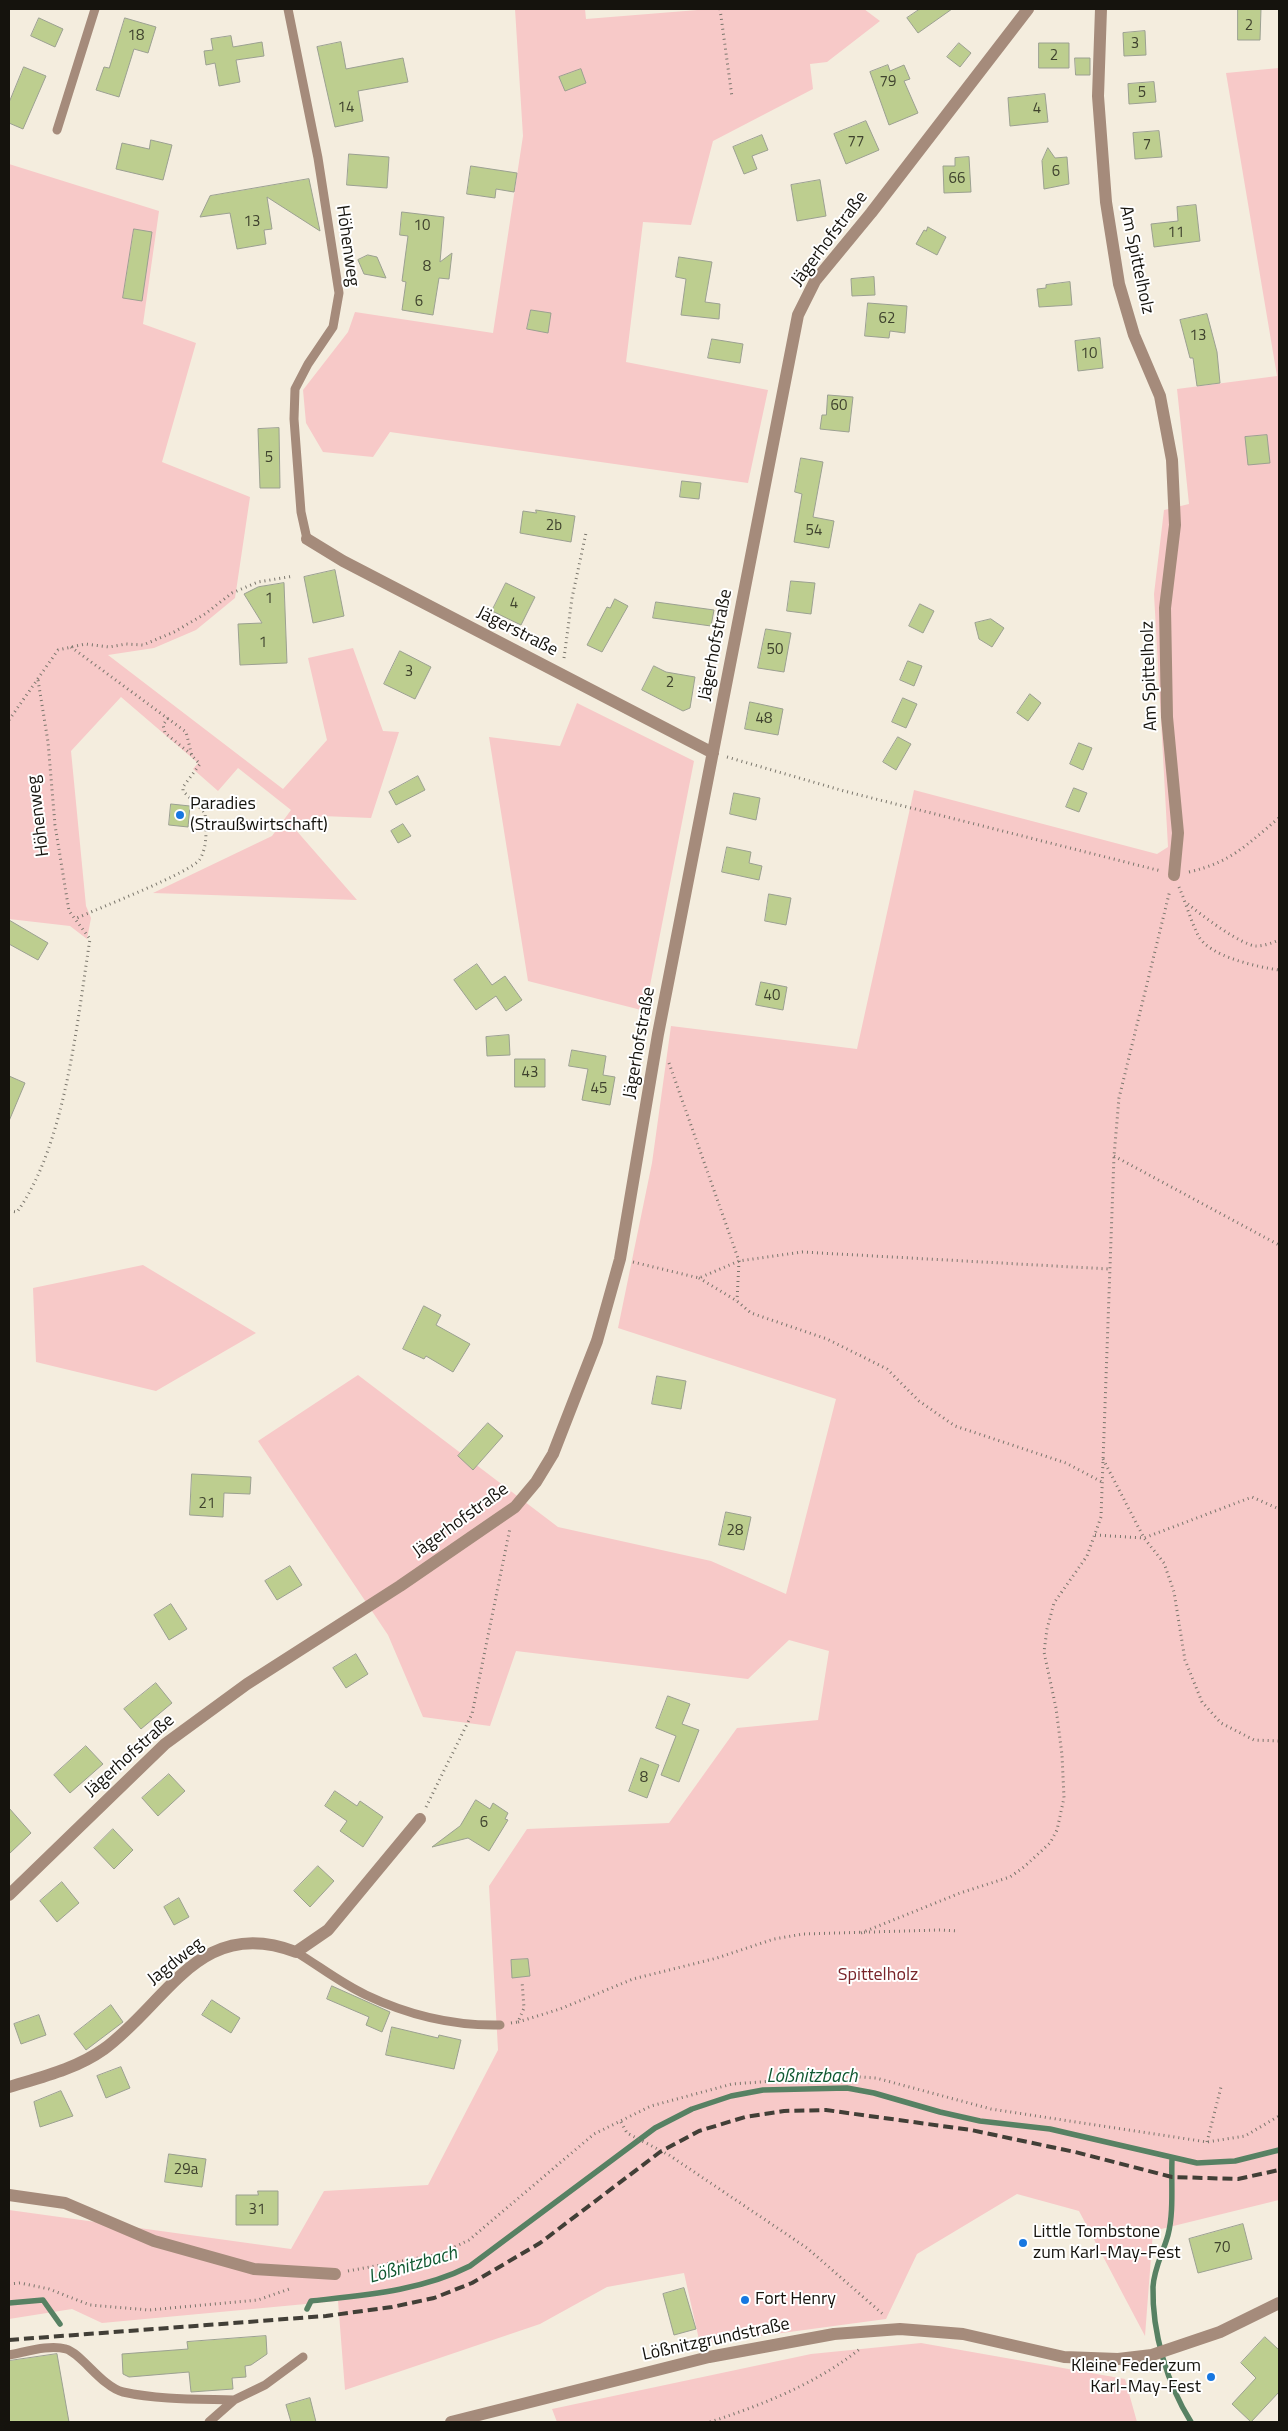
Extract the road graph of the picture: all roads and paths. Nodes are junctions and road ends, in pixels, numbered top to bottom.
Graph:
1 (95, 9) edge
2 (288, 9) edge
3 (720, 9) edge
4 (1028, 9) edge
5 (1101, 9) edge
6 (732, 97) dead end
7 (57, 130) dead end
8 (586, 533) dead end
9 (307, 539) joint
10 (294, 576) dead end
11 (71, 647) junction
12 (562, 675) junction
13 (38, 680) junction
14 (168, 718) junction
15 (9, 720) edge
16 (713, 753) junction
17 (192, 756) junction
18 (1279, 818) edge
19 (1174, 875) junction
20 (1186, 903) junction
21 (75, 919) junction
22 (1279, 940) edge
23 (1279, 970) edge
24 (668, 1062) dead end
25 (1114, 1156) junction
26 (9, 1211) edge
27 (1279, 1244) edge
28 (620, 1259) junction
29 (739, 1261) junction
30 (1109, 1269) junction
31 (699, 1278) junction
32 (738, 1301) junction
33 (1102, 1457) junction
34 (1102, 1482) junction
35 (515, 1507) junction
36 (1279, 1509) edge
37 (1095, 1535) junction
38 (1144, 1538) junction
39 (1279, 1741) edge
40 (420, 1819) joint
41 (9, 1895) edge
42 (958, 1931) dead end
43 (861, 1933) junction
44 (296, 1952) junction
45 (522, 1981) dead end
46 (518, 2022) junction
47 (500, 2025) joint
48 (9, 2087) edge
49 (1221, 2087) dead end
50 (1279, 2116) edge
51 (622, 2122) junction
52 (1206, 2142) junction
53 (9, 2195) edge
54 (335, 2274) joint
55 (9, 2284) edge
56 (301, 2285) dead end
57 (1279, 2303) edge
58 (900, 2330) junction
59 (864, 2345) dead end
60 (9, 2354) edge
61 (303, 2357) dead end
62 (234, 2400) junction
63 (209, 2422) edge
64 (451, 2422) edge
65 (710, 2422) edge

1 - 7 lane
2 - 9 lane, Höhenweg
3 - 6 path
4 - 16 street, Jägerhofstraße
5 - 19 street, Am Spittelholz
8 - 12 path
9 - 12 street, Jägerstraße
10 - 11 path
11 - 13 path
11 - 14 path
12 - 16 street, Jägerstraße
13 - 15 path
13 - 21 path, Höhenweg
14 - 17 path
14 - 17 path
16 - 19 path
16 - 28 street, Jägerhofstraße
17 - 21 path
18 - 19 path
19 - 20 path
19 - 25 path
20 - 22 path
20 - 23 path
21 - 26 path, Höhenweg
24 - 29 path
25 - 27 path
25 - 30 path
28 - 31 path
28 - 35 street, Jägerhofstraße
29 - 30 path
29 - 31 path
29 - 32 path
30 - 33 path
31 - 32 path
32 - 34 path
33 - 34 path
33 - 38 path
34 - 37 path
35 - 40 path
35 - 41 street, Jägerhofstraße
36 - 38 path
37 - 38 path
37 - 43 path
38 - 39 path
40 - 44 street
42 - 43 path
43 - 46 path
44 - 47 lane
44 - 48 street, Jagdweg
45 - 46 path
46 - 47 path
49 - 52 path
50 - 52 path
51 - 52 path
51 - 54 path
51 - 58 path
53 - 54 street
55 - 56 path
57 - 58 street, Lößnitzgrundstraße
58 - 64 street, Lößnitzgrundstraße
59 - 65 path
60 - 62 lane
61 - 62 lane
62 - 63 lane

